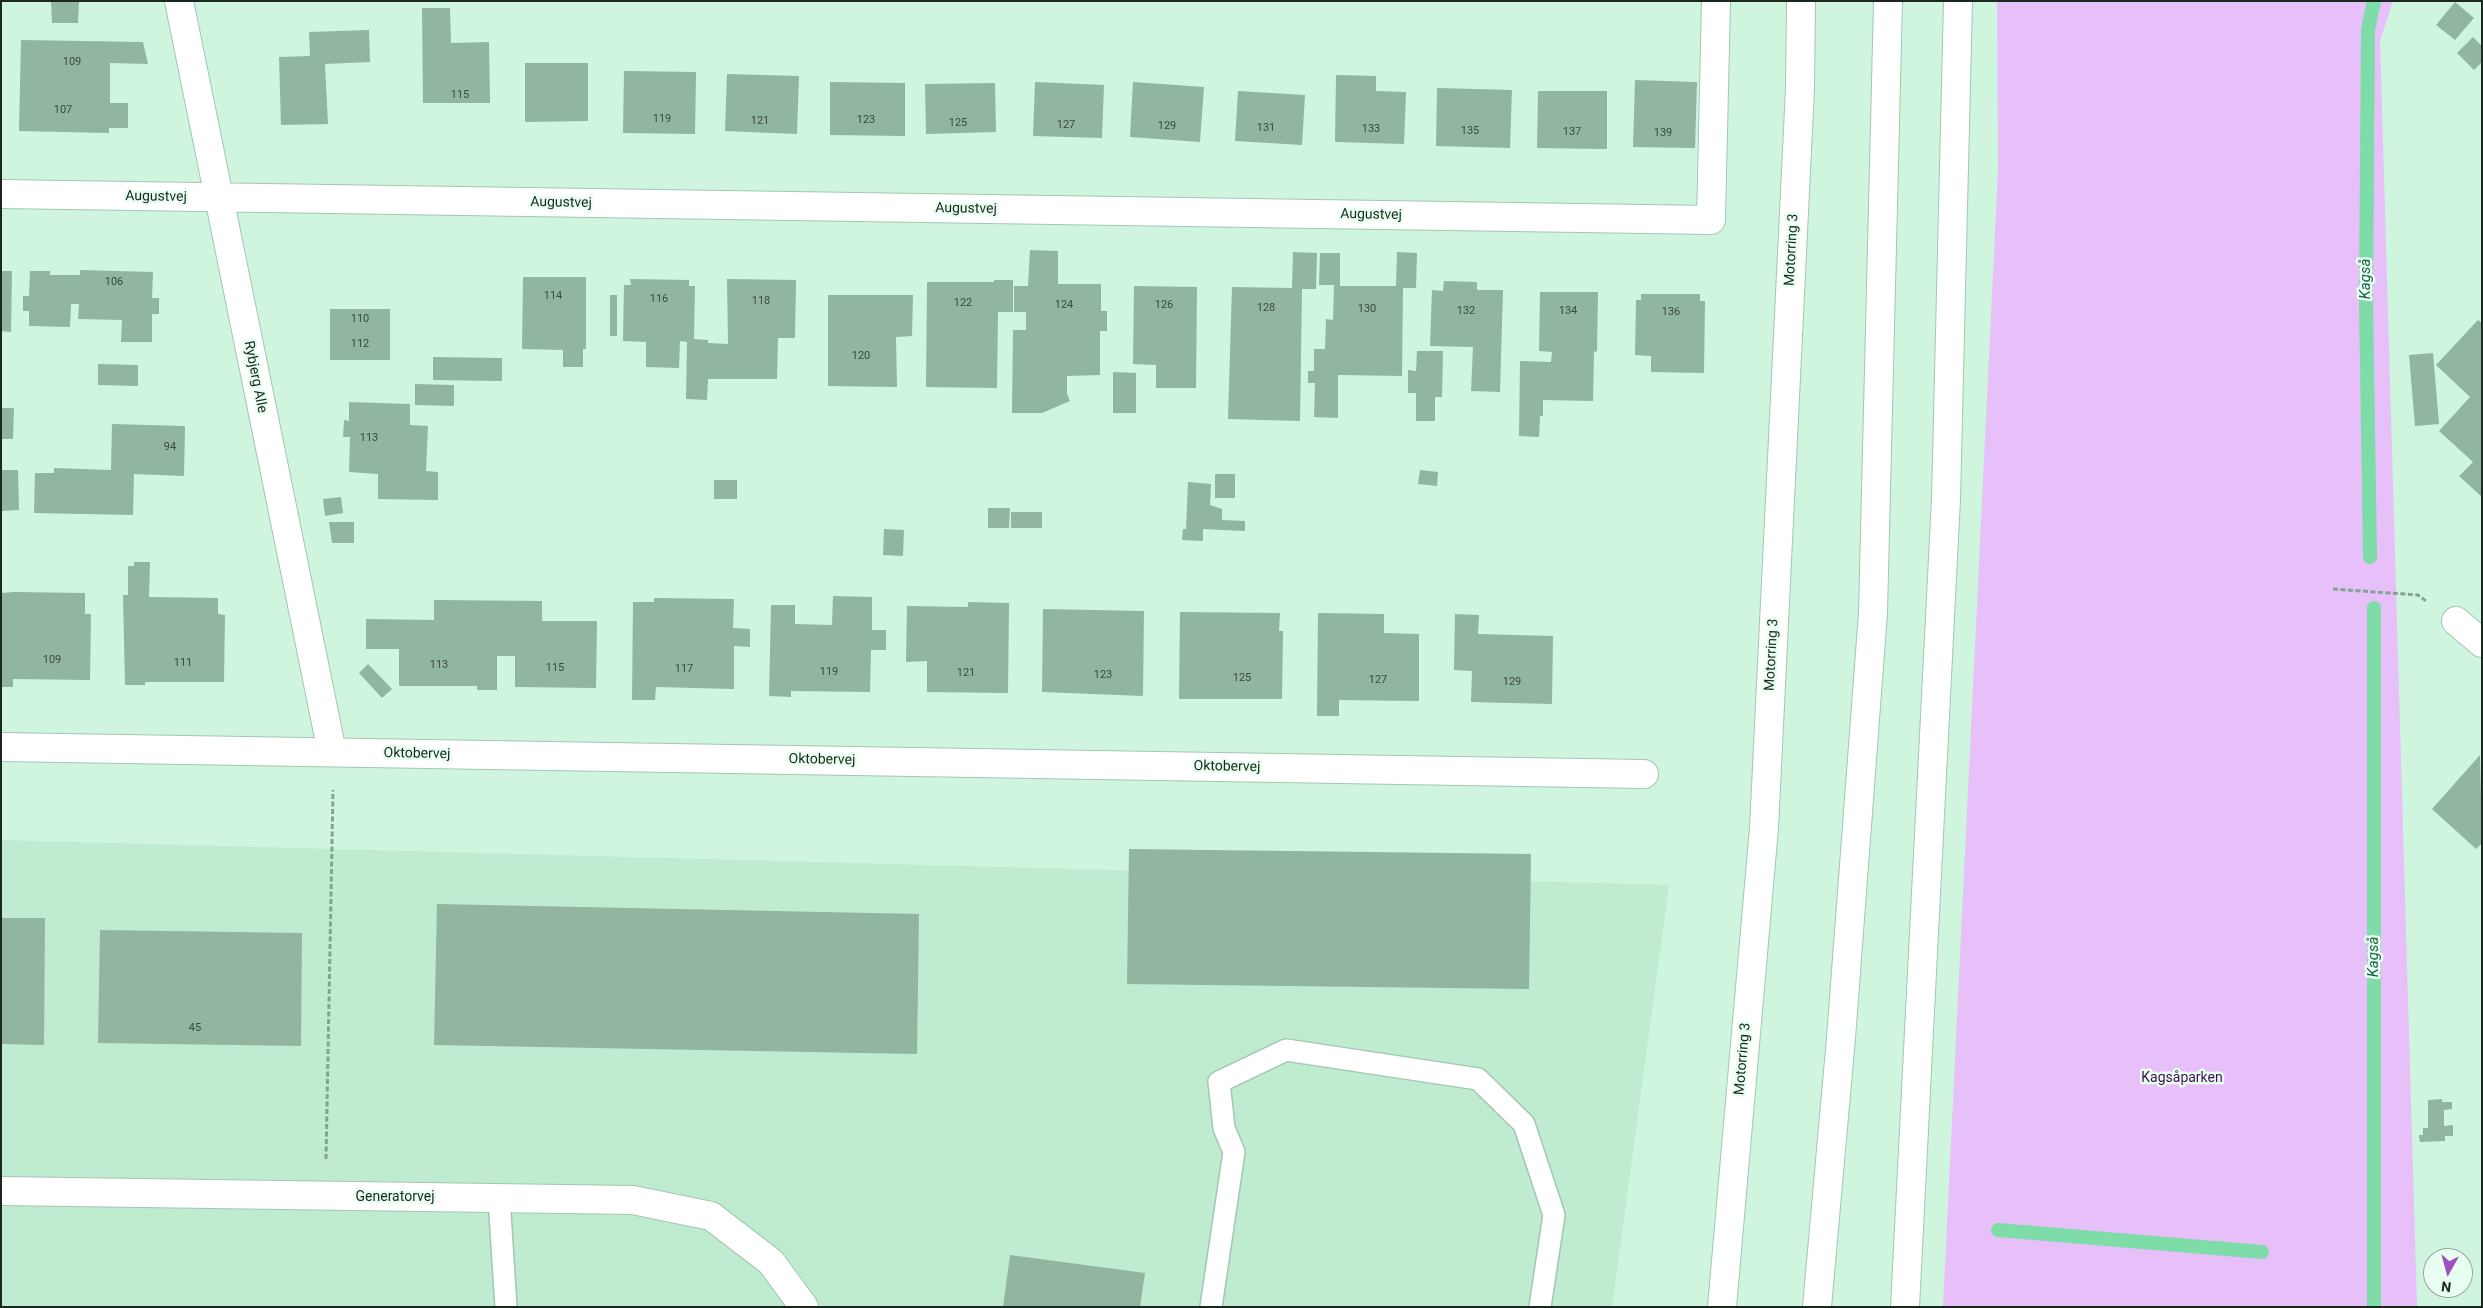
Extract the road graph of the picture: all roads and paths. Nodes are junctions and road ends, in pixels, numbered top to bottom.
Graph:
1 (179, 1) edge
2 (1716, 1) edge
3 (1801, 1) edge
4 (1888, 1) edge
5 (1958, 1) edge
6 (1, 194) edge
7 (219, 198) junction
8 (2333, 589) dead end
9 (2418, 595) dead end
10 (2456, 621) dead end
11 (2482, 643) edge
12 (1, 747) edge
13 (332, 752) junction
14 (1644, 774) dead end
15 (1, 1191) edge
16 (326, 1197) junction
17 (500, 1198) junction
18 (506, 1307) edge
19 (804, 1307) edge
20 (1211, 1307) edge
21 (1540, 1307) edge
22 (1722, 1307) edge
23 (1817, 1307) edge
24 (1905, 1307) edge

1 - 7 main road, Rybjerg Alle
2 - 7 main road, Augustvej
3 - 22 main road, Motorring 3
4 - 23 main road
5 - 24 main road
6 - 7 main road, Augustvej
7 - 13 main road, Rybjerg Alle
8 - 9 path
10 - 11 main road
12 - 13 main road, Oktobervej
13 - 14 main road, Oktobervej
13 - 16 path
15 - 16 main road, Generatorvej
16 - 17 main road, Generatorvej
17 - 18 lane
17 - 19 main road, Generatorvej
20 - 21 lane

